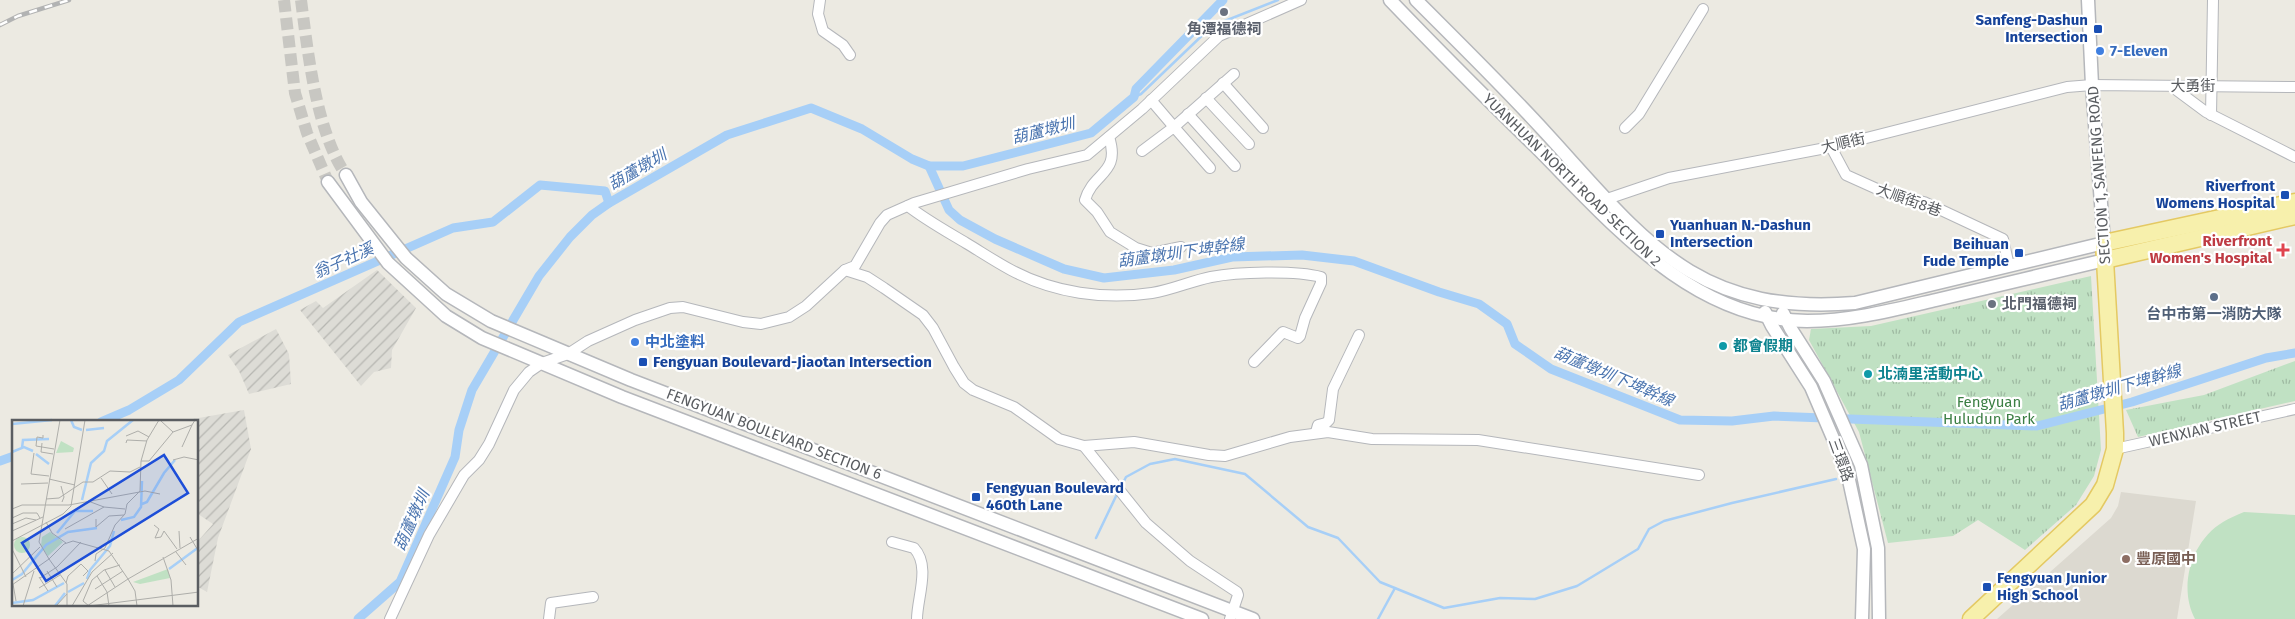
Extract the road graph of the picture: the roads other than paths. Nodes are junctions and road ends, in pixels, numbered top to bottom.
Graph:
1 (820, 0) edge
2 (1302, 0) edge
3 (1390, 0) edge
4 (1416, 0) edge
5 (2088, 0) edge
6 (2213, 0) edge
7 (1703, 10) dead end
8 (850, 55) dead end
9 (1234, 74) dead end
10 (1223, 84) junction
11 (2092, 85) junction
12 (2171, 86) junction
13 (2212, 86) junction
14 (2295, 87) edge
15 (1206, 98) junction
16 (1151, 100) junction
17 (1188, 114) junction
18 (2212, 115) junction
19 (1174, 127) junction
20 (1263, 128) dead end
21 (1625, 128) dead end
22 (1109, 137) junction
23 (1249, 144) dead end
24 (1831, 147) junction
25 (1142, 151) dead end
26 (2295, 157) edge
27 (1234, 166) dead end
28 (1210, 168) dead end
29 (346, 176) tunnel mouth
30 (328, 182) tunnel mouth
31 (1607, 199) junction
32 (2295, 202) edge
33 (911, 204) junction
34 (1599, 209) junction
35 (2295, 216) edge
36 (2104, 243) junction
37 (1181, 247) dead end
38 (2105, 260) junction
39 (2009, 266) junction
40 (845, 270) junction
41 (1761, 300) junction
42 (1780, 303) junction
43 (1767, 317) junction
44 (1785, 318) junction
45 (1359, 335) dead end
46 (568, 354) junction
47 (1254, 362) dead end
48 (542, 364) junction
49 (2295, 409) edge
50 (1316, 432) junction
51 (2115, 441) junction
52 (1084, 446) junction
53 (1699, 475) dead end
54 (892, 542) dead end
55 (1878, 548) junction
56 (1864, 549) junction
57 (593, 597) dead end
58 (1231, 615) edge
59 (390, 619) edge
60 (549, 619) edge
61 (917, 619) edge
62 (1202, 619) edge
63 (1253, 619) edge
64 (1862, 619) edge
65 (1879, 619) edge
66 (1971, 619) edge

1 - 8 street
2 - 16 street
3 - 34 street, YUANHUAN NORTH ROAD SECTION 2
4 - 31 street, YUANHUAN NORTH ROAD SECTION 2
5 - 11 street, SECTION 1, SANFENG ROAD
6 - 13 street
7 - 21 street
9 - 10 street
10 - 15 street
10 - 20 street
11 - 12 street, 大勇街
11 - 24 street, 大順街
11 - 36 street, SECTION 1, SANFENG ROAD
12 - 13 street, 大勇街
12 - 18 street
13 - 14 street, 大勇街
13 - 18 street
15 - 17 street
15 - 23 street
16 - 19 street
16 - 22 street
17 - 19 street
17 - 27 street
18 - 26 street
19 - 25 street
19 - 28 street
22 - 33 street
22 - 37 street
24 - 31 street, 大順街
24 - 39 street, 大順街8巷
29 - 46 street, FENGYUAN BOULEVARD SECTION 6
30 - 48 street, FENGYUAN BOULEVARD SECTION 6
31 - 34 street
31 - 41 street, YUANHUAN NORTH ROAD SECTION 2
32 - 36 main road
33 - 40 street
33 - 47 street
34 - 43 street, YUANHUAN NORTH ROAD SECTION 2
35 - 38 main road
36 - 38 main road, SECTION 1, SANFENG ROAD
36 - 39 street, YUANHUAN NORTH ROAD SECTION 2
38 - 44 street, YUANHUAN NORTH ROAD SECTION 2
38 - 51 main road, SECTION 1, SANFENG ROAD
39 - 42 street, YUANHUAN NORTH ROAD SECTION 2
40 - 46 street
40 - 52 street
41 - 42 street, YUANHUAN NORTH ROAD SECTION 2
41 - 43 street, 三環路
42 - 44 street, 三環路
43 - 44 street, YUANHUAN NORTH ROAD SECTION 2
43 - 56 street, 三環路
44 - 55 street, 三環路
45 - 50 street
46 - 48 street
46 - 58 street, FENGYUAN BOULEVARD SECTION 6
48 - 59 street
48 - 62 street, FENGYUAN BOULEVARD SECTION 6
49 - 51 street, WENXIAN STREET
50 - 52 street
50 - 53 street
51 - 66 main road
52 - 58 street
54 - 61 street
55 - 56 street
55 - 65 street, 三環路
56 - 64 street, 三環路
57 - 60 street
58 - 63 street, FENGYUAN BOULEVARD SECTION 6

